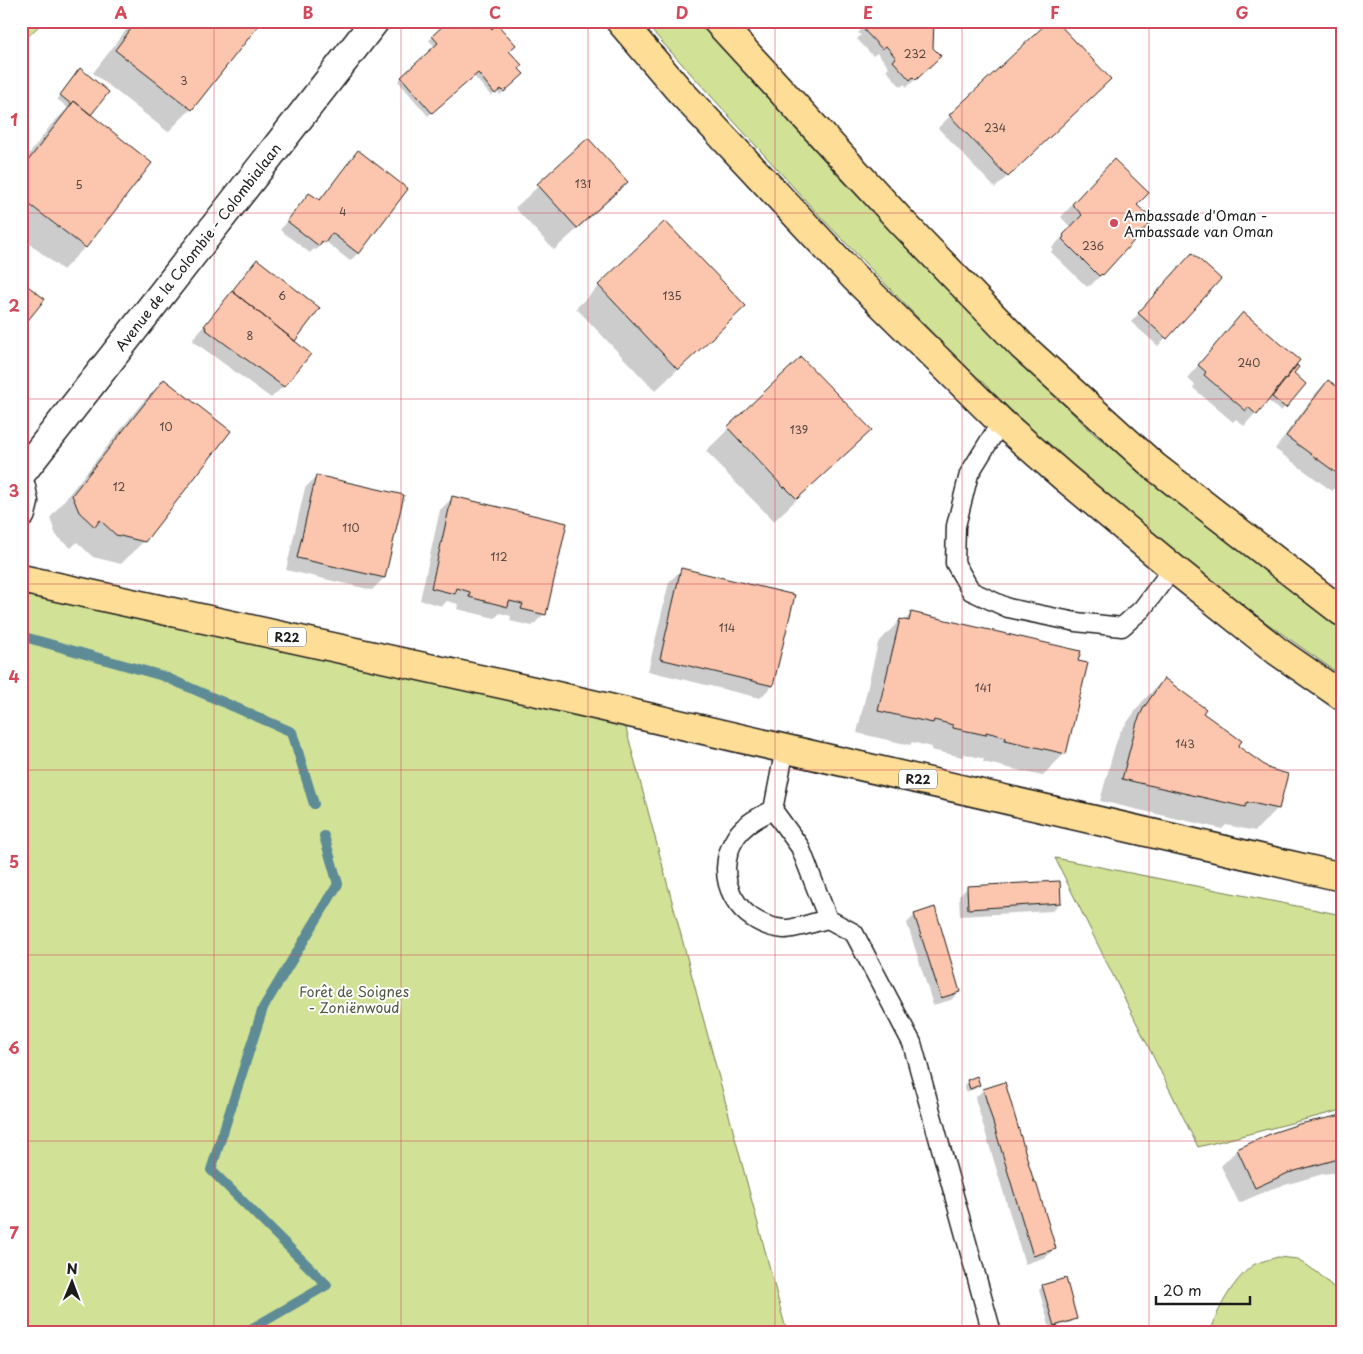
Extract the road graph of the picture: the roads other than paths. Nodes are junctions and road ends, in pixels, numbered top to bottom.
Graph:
1 (375, 21) edge
2 (620, 21) edge
3 (717, 21) edge
4 (1001, 422) junction
5 (21, 474) edge
6 (21, 487) edge
7 (21, 514) edge
8 (1173, 568) junction
9 (21, 578) edge
10 (1342, 612) edge
11 (1342, 696) edge
12 (785, 748) junction
13 (772, 810) junction
14 (1340, 876) edge
15 (828, 919) junction
16 (992, 1333) edge

1 - 5 street, Avenue de la Colombie - Colombialaan
2 - 4 main road
3 - 10 main road
4 - 8 main road
4 - 8 lane
6 - 7 street
8 - 11 main road
9 - 12 main road, R22
12 - 13 lane
12 - 14 main road, R22
13 - 15 lane
13 - 15 lane
15 - 16 lane

